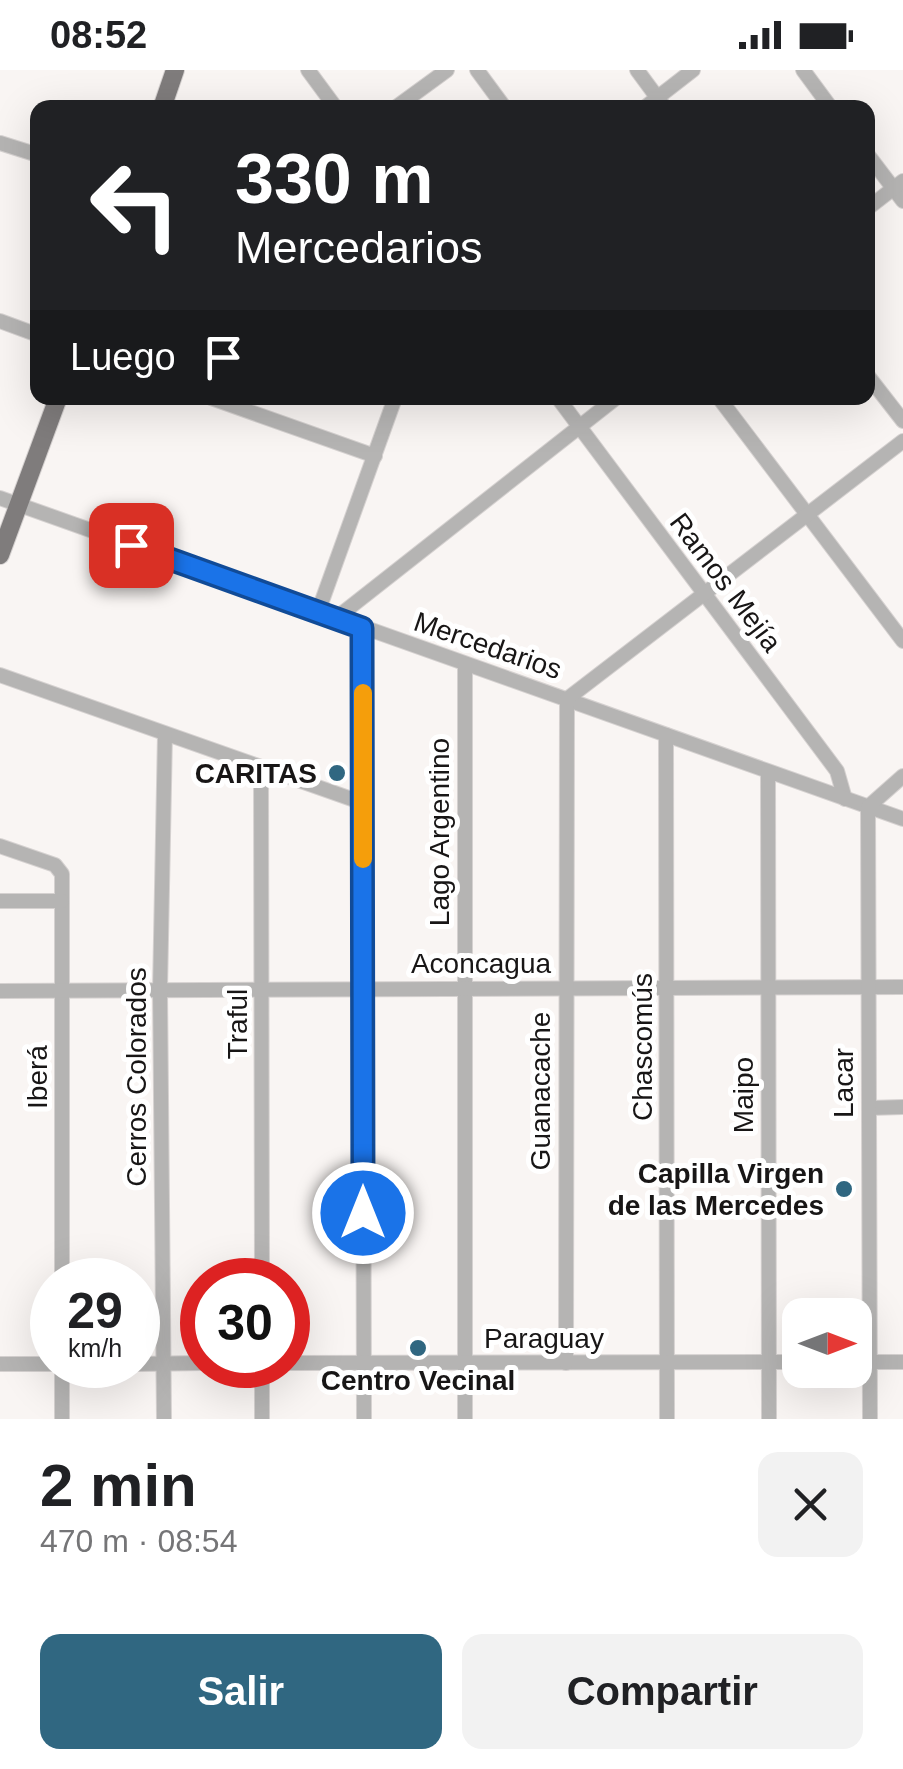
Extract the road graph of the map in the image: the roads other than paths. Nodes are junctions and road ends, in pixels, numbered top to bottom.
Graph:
1 (176, 70) edge
2 (308, 70) edge
3 (447, 70) edge
4 (477, 70) edge
5 (637, 70) edge
6 (693, 70) edge
7 (803, 70) edge
8 (165, 100) edge
9 (330, 100) edge
10 (406, 100) edge
11 (499, 100) edge
12 (660, 100) edge
13 (663, 100) edge
14 (826, 100) edge
15 (0, 143) edge
16 (30, 152) edge
17 (875, 161) edge
18 (898, 185) edge
19 (903, 201) edge
20 (875, 203) edge
21 (0, 321) edge
22 (30, 332) edge
23 (875, 385) edge
24 (55, 405) edge
25 (231, 405) edge
26 (393, 405) edge
27 (564, 405) edge
28 (607, 405) edge
29 (724, 405) edge
30 (903, 421) edge
31 (580, 425) junction
32 (903, 441) edge
33 (375, 456) junction
34 (0, 498) edge
35 (19, 505) junction
36 (807, 514) junction
37 (0, 556) edge
38 (702, 592) junction
39 (318, 612) junction
40 (336, 618) junction
41 (362, 628) junction
42 (903, 641) edge
43 (465, 664) junction
44 (0, 675) edge
45 (568, 699) junction
46 (165, 734) junction
47 (666, 735) junction
48 (261, 768) junction
49 (768, 772) junction
50 (903, 776) edge
51 (846, 799) junction
52 (363, 803) junction
53 (868, 807) junction
54 (903, 819) edge
55 (0, 846) edge
56 (0, 901) edge
57 (62, 901) junction
58 (667, 986) junction
59 (768, 986) junction
60 (868, 986) junction
61 (903, 987) edge
62 (464, 988) junction
63 (565, 988) junction
64 (262, 989) junction
65 (363, 989) junction
66 (160, 990) junction
67 (0, 991) edge
68 (62, 992) junction
69 (903, 1107) edge
70 (868, 1108) junction
71 (62, 1258) edge
72 (262, 1258) edge
73 (864, 1298) edge
74 (566, 1362) junction
75 (768, 1362) junction
76 (782, 1362) edge
77 (872, 1362) edge
78 (903, 1362) edge
79 (310, 1363) edge
80 (363, 1363) junction
81 (464, 1363) junction
82 (666, 1363) junction
83 (0, 1364) edge
84 (30, 1364) edge
85 (163, 1364) junction
86 (180, 1364) edge
87 (62, 1388) edge
88 (262, 1388) edge
89 (866, 1388) edge
90 (62, 1419) edge
91 (164, 1419) edge
92 (262, 1419) edge
93 (364, 1419) edge
94 (465, 1419) edge
95 (666, 1419) edge
96 (768, 1419) edge
97 (870, 1419) edge

1 - 8 main road
2 - 9 street
3 - 10 street
4 - 11 street
5 - 12 street
6 - 13 street
7 - 14 street
15 - 16 street
17 - 18 street
18 - 19 street
18 - 20 street
21 - 22 street
23 - 30 street
24 - 35 main road
25 - 33 street
26 - 33 street
27 - 31 street, Ramos Mejía
28 - 31 street
29 - 36 street
31 - 38 street, Ramos Mejía
31 - 40 street
32 - 36 street
33 - 39 street
34 - 35 street, Mercedarios
35 - 37 main road
35 - 39 street, Mercedarios
36 - 38 street
36 - 42 street
38 - 45 street
38 - 51 street, Ramos Mejía
39 - 40 street, Mercedarios
40 - 41 street, Mercedarios
41 - 43 street, Mercedarios
41 - 52 street
43 - 45 street, Mercedarios
43 - 62 street, Lago Argentino
44 - 46 street
45 - 47 street, Mercedarios
45 - 63 street, Guanacache
46 - 48 street
46 - 66 street, Cerros Colorados
47 - 49 street, Mercedarios
47 - 58 street, Chascomús
48 - 52 street
48 - 64 street, Traful
49 - 51 street, Mercedarios
49 - 59 street, Maipo
50 - 53 street
51 - 53 street, Mercedarios
52 - 65 street
53 - 54 street, Mercedarios
53 - 60 street, Lacar
55 - 57 street, Iberá
56 - 57 street
57 - 68 street, Iberá
58 - 59 street, Aconcagua
58 - 63 street, Aconcagua
58 - 82 street, Chascomús
59 - 60 street, Aconcagua
59 - 75 street, Maipo
60 - 61 street, Aconcagua
60 - 70 street, Lacar
62 - 63 street, Aconcagua
62 - 65 street, Aconcagua
62 - 81 street, Lago Argentino
63 - 74 street, Guanacache
64 - 65 street, Aconcagua
64 - 66 street, Aconcagua
64 - 72 street, Traful
65 - 80 street
66 - 68 street, Aconcagua
66 - 85 street, Cerros Colorados
67 - 68 street, Aconcagua
68 - 71 street, Iberá
69 - 70 street
70 - 73 street, Lacar
74 - 81 street, Paraguay
74 - 82 street, Paraguay
75 - 76 street, Paraguay
75 - 82 street, Paraguay
75 - 96 street, Maipo
77 - 78 street
79 - 80 street, Paraguay
80 - 81 street, Paraguay
80 - 93 street
81 - 94 street, Lago Argentino
82 - 95 street, Chascomús
83 - 84 street
85 - 86 street
85 - 91 street, Cerros Colorados
87 - 90 street
88 - 92 street
89 - 97 street, Lacar

